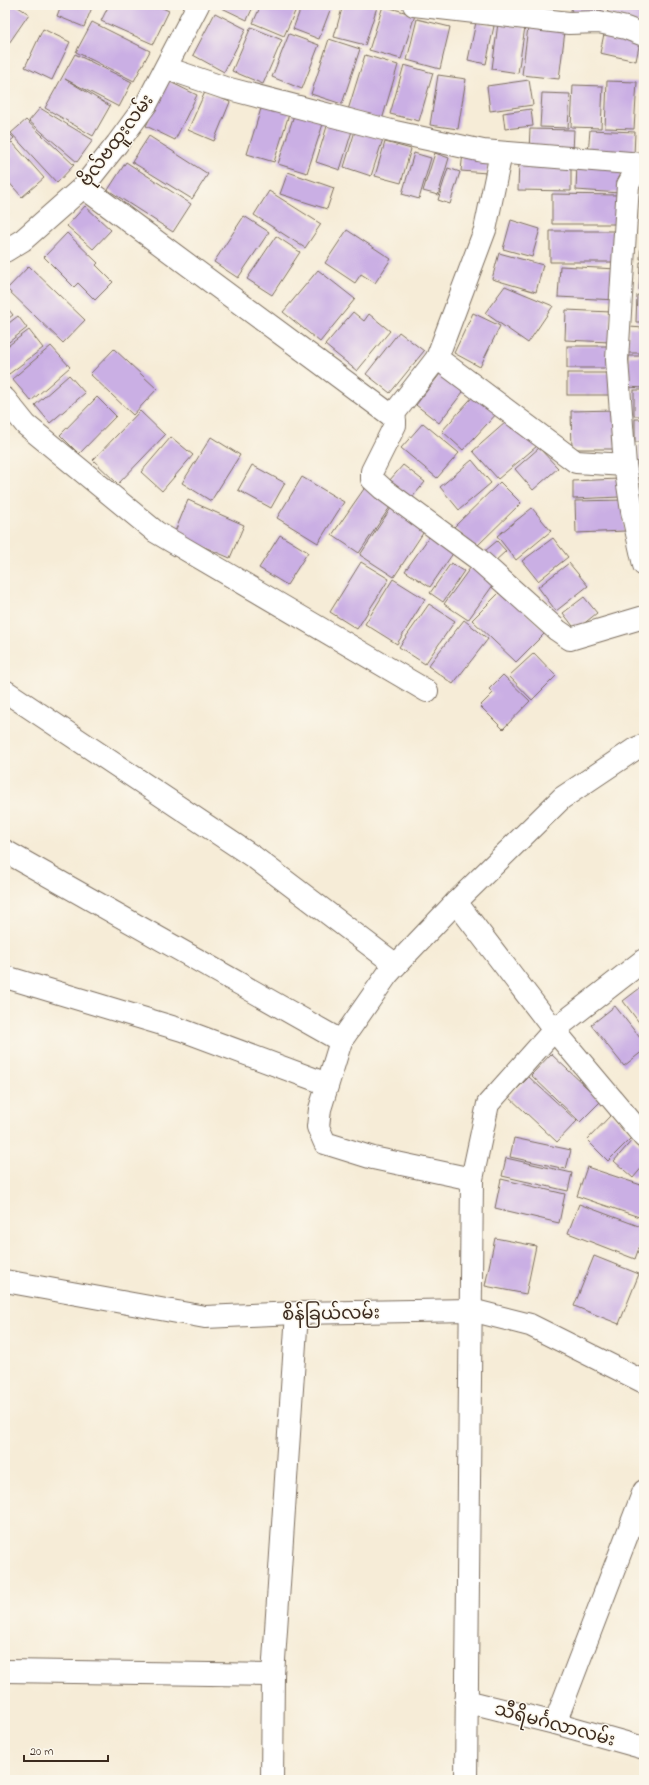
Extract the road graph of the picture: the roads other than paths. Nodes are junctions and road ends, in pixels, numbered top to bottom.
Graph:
1 (198, 5) edge
2 (414, 5) edge
3 (644, 35) edge
4 (166, 68) junction
5 (501, 153) junction
6 (643, 163) edge
7 (83, 187) junction
8 (5, 251) edge
9 (437, 358) junction
10 (5, 399) edge
11 (392, 416) junction
12 (625, 466) junction
13 (644, 565) edge
14 (644, 617) edge
15 (5, 691) edge
16 (427, 691) dead end
17 (644, 745) edge
18 (5, 851) edge
19 (456, 902) junction
20 (644, 960) edge
21 (396, 965) junction
22 (9, 978) dead end
23 (554, 1030) junction
24 (341, 1041) junction
25 (328, 1084) junction
26 (644, 1137) edge
27 (472, 1179) junction
28 (5, 1281) edge
29 (471, 1310) junction
30 (297, 1313) junction
31 (644, 1382) edge
32 (644, 1491) edge
33 (5, 1671) edge
34 (273, 1675) junction
35 (466, 1702) junction
36 (555, 1723) junction
37 (644, 1748) edge
38 (272, 1780) edge
39 (466, 1780) edge

1 - 4 street, ဗိုလ်ဗထူးလမ်း
2 - 3 street
4 - 5 street
4 - 7 street, ဗိုလ်ဗထူးလမ်း
5 - 6 street
5 - 9 street
6 - 12 street
7 - 8 street, ဗိုလ်ဗထူးလမ်း
7 - 11 street
9 - 11 street
9 - 12 street
10 - 16 street
11 - 14 street
12 - 13 street
15 - 21 street
17 - 19 street
18 - 24 street
19 - 21 street
19 - 23 street
20 - 23 street
21 - 24 street
22 - 25 street
23 - 26 street
23 - 27 street
24 - 25 street
25 - 27 street
27 - 29 street
28 - 30 street, စိန်ခြယ်လမ်း
29 - 30 street, စိန်ခြယ်လမ်း
29 - 31 street, စိန်ခြယ်လမ်း
29 - 35 street
30 - 34 street
32 - 36 street
33 - 34 street
34 - 38 street
35 - 36 street, သီရိမင်္ဂလာလမ်း
35 - 39 street
36 - 37 street, သီရိမင်္ဂလာလမ်း

